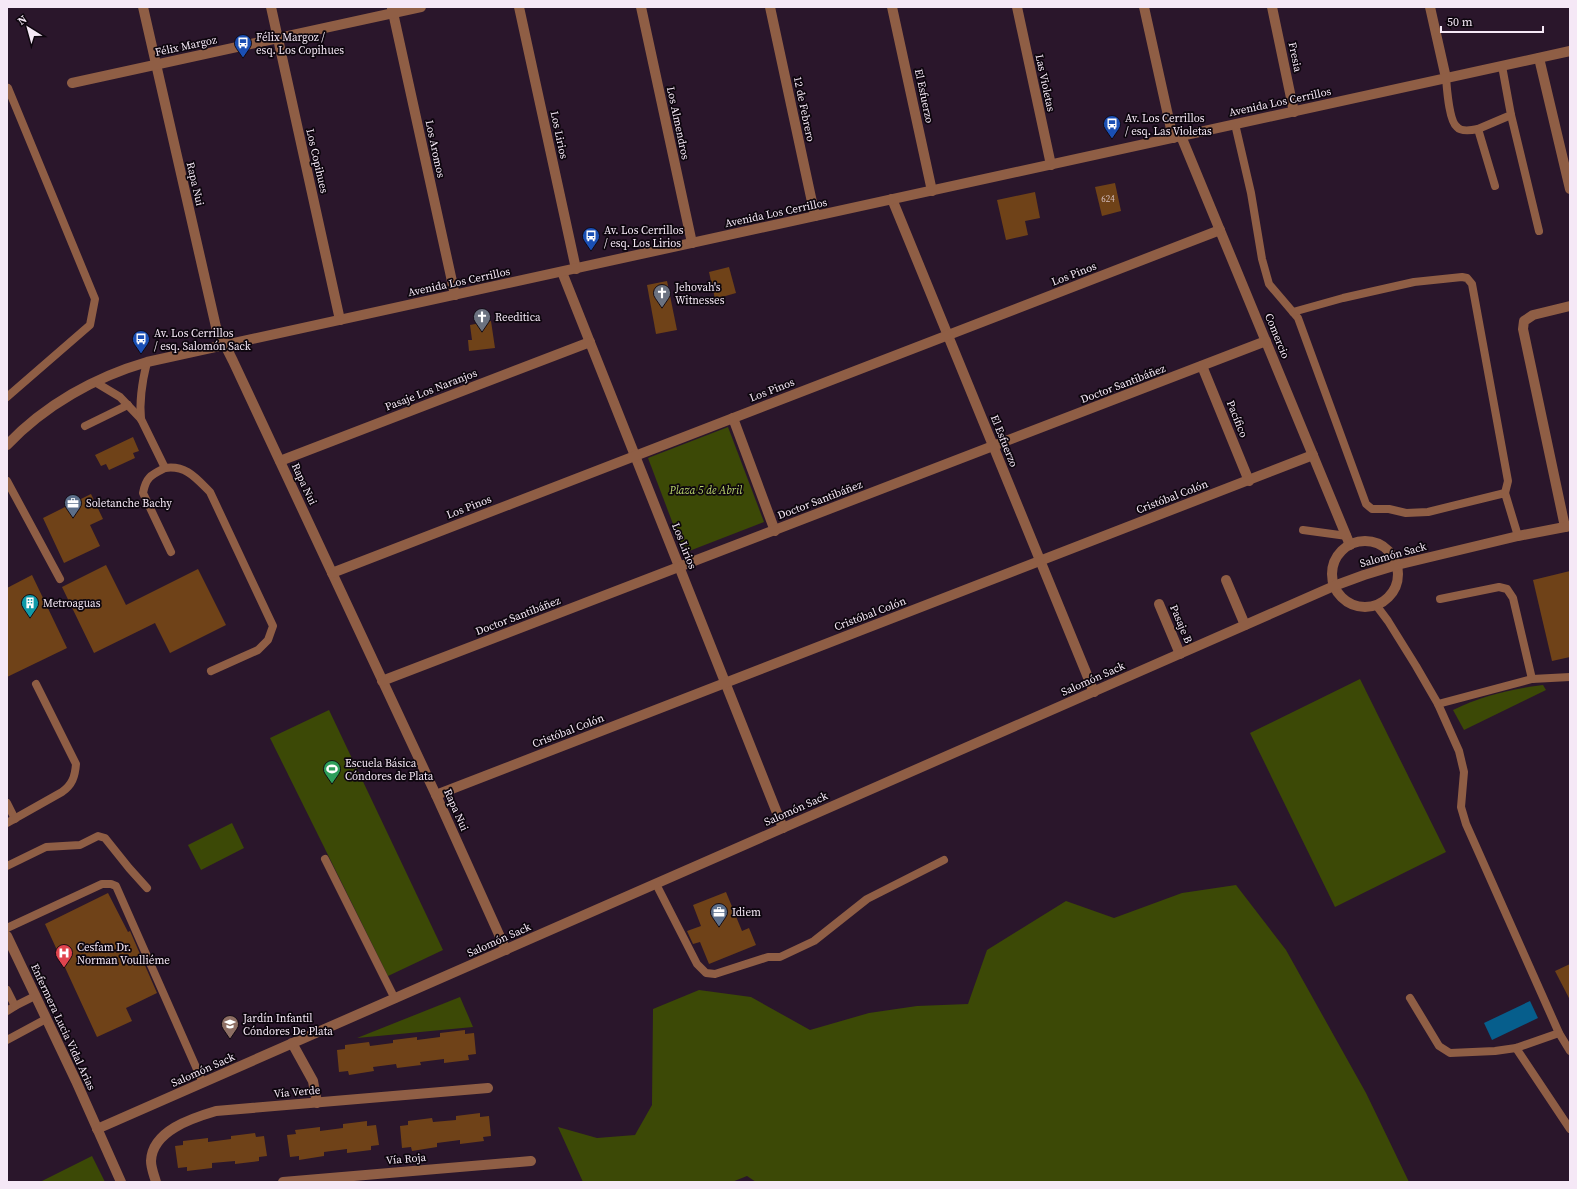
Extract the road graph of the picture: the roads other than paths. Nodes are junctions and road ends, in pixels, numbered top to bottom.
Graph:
1 (143, 7) edge
2 (271, 7) edge
3 (421, 7) edge
4 (519, 7) edge
5 (641, 7) edge
6 (770, 7) edge
7 (892, 7) edge
8 (1017, 7) edge
9 (1144, 7) edge
10 (1272, 7) edge
11 (1430, 7) edge
12 (392, 10) edge
13 (278, 38) junction
14 (1570, 51) edge
15 (1539, 58) junction
16 (156, 65) junction
17 (1502, 66) junction
18 (1446, 78) junction
19 (72, 83) dead end
20 (7, 88) edge
21 (1294, 112) junction
22 (1511, 115) junction
23 (1235, 124) junction
24 (1478, 129) junction
25 (1177, 137) junction
26 (1051, 165) junction
27 (1495, 186) dead end
28 (1570, 189) edge
29 (932, 191) junction
30 (892, 200) junction
31 (815, 216) junction
32 (1220, 230) junction
33 (1539, 231) dead end
34 (692, 243) junction
35 (576, 269) junction
36 (562, 272) junction
37 (455, 295) junction
38 (1570, 306) edge
39 (1293, 312) junction
40 (340, 320) junction
41 (948, 335) junction
42 (1266, 341) junction
43 (590, 342) junction
44 (225, 346) junction
45 (148, 362) junction
46 (1202, 366) junction
47 (95, 382) junction
48 (7, 397) edge
49 (128, 405) junction
50 (733, 418) junction
51 (142, 420) junction
52 (85, 426) dead end
53 (7, 445) edge
54 (993, 447) junction
55 (635, 456) junction
56 (1313, 456) junction
57 (280, 461) junction
58 (165, 468) junction
59 (1249, 480) junction
60 (7, 481) edge
61 (1505, 493) junction
62 (1567, 526) edge
63 (1304, 530) dead end
64 (775, 531) junction
65 (1518, 536) junction
66 (1349, 541) junction
67 (171, 552) dead end
68 (1040, 562) junction
69 (1397, 565) junction
70 (679, 567) junction
71 (332, 573) junction
72 (60, 579) dead end
73 (1226, 580) dead end
74 (1334, 586) junction
75 (1440, 599) dead end
76 (1159, 604) dead end
77 (1376, 605) junction
78 (1245, 625) junction
79 (1180, 654) junction
80 (211, 671) dead end
81 (1570, 678) edge
82 (1532, 679) junction
83 (382, 681) junction
84 (725, 683) junction
85 (36, 684) dead end
86 (1094, 692) junction
87 (1438, 704) junction
88 (436, 795) junction
89 (7, 803) edge
90 (11, 821) edge
91 (782, 828) junction
92 (324, 859) dead end
93 (944, 860) dead end
94 (7, 866) edge
95 (656, 884) junction
96 (147, 888) dead end
97 (7, 928) edge
98 (7, 936) edge
99 (506, 950) junction
100 (7, 990) edge
101 (36, 996) junction
102 (1410, 998) dead end
103 (394, 999) junction
104 (15, 1006) junction
105 (7, 1010) edge
106 (46, 1019) junction
107 (1559, 1033) junction
108 (7, 1040) edge
109 (292, 1043) junction
110 (1516, 1048) junction
111 (1570, 1051) edge
112 (203, 1083) junction
113 (488, 1088) dead end
114 (317, 1103) junction
115 (97, 1129) junction
116 (1570, 1129) edge
117 (531, 1161) dead end
118 (121, 1182) edge
119 (156, 1182) edge
120 (284, 1182) edge

1 - 16 street, Rapa Nui
2 - 13 street, Los Copihues
3 - 12 street, Félix Margoz
4 - 35 street, Los Lirios
5 - 34 street, Los Almendros
6 - 31 street, 12 de Febrero
7 - 29 street, El Esfuerzo
8 - 26 street, Las Violetas
9 - 25 street, Comercio
10 - 21 street, Fresia
11 - 18 street
12 - 13 street, Félix Margoz
12 - 37 street, Los Aromos
13 - 16 street, Félix Margoz
13 - 40 street, Los Copihues
14 - 15 street, Avenida Los Cerrillos
15 - 17 street, Avenida Los Cerrillos
15 - 28 street
16 - 19 street, Félix Margoz
16 - 44 street, Rapa Nui
17 - 18 street, Avenida Los Cerrillos
17 - 22 lane
18 - 21 street, Avenida Los Cerrillos
18 - 24 lane
20 - 48 lane
21 - 23 street, Avenida Los Cerrillos
22 - 24 lane
22 - 33 lane
23 - 25 street, Avenida Los Cerrillos
23 - 39 lane
24 - 27 lane
25 - 26 street, Avenida Los Cerrillos
25 - 32 street, Comercio
26 - 29 street, Avenida Los Cerrillos
29 - 30 street, Avenida Los Cerrillos
30 - 31 street, Avenida Los Cerrillos
30 - 41 street, El Esfuerzo
31 - 34 street, Avenida Los Cerrillos
32 - 41 street, Los Pinos
32 - 42 street, Comercio
34 - 35 street, Avenida Los Cerrillos
35 - 36 street, Avenida Los Cerrillos
36 - 37 street, Avenida Los Cerrillos
36 - 43 street, Los Lirios
37 - 40 street, Avenida Los Cerrillos
38 - 62 street
39 - 61 lane
39 - 61 lane
40 - 44 street, Avenida Los Cerrillos
41 - 50 street, Los Pinos
41 - 54 street, El Esfuerzo
42 - 46 street, Doctor Santibáñez
42 - 56 street, Comercio
43 - 55 street, Los Lirios
43 - 57 street, Pasaje Los Naranjos
44 - 45 street, Avenida Los Cerrillos
44 - 57 street, Rapa Nui
45 - 47 street, Avenida Los Cerrillos
45 - 51 lane
46 - 54 street, Doctor Santibáñez
46 - 59 street, Pacífico
47 - 49 lane
47 - 53 street, Avenida Los Cerrillos
49 - 51 lane
49 - 52 lane
50 - 55 street, Los Pinos
50 - 64 street
51 - 58 lane
54 - 64 street, Doctor Santibáñez
54 - 68 street, El Esfuerzo
55 - 70 street, Los Lirios
55 - 71 street, Los Pinos
56 - 59 street, Cristóbal Colón
56 - 66 street, Comercio
57 - 71 street, Rapa Nui
58 - 67 lane
58 - 80 lane
59 - 68 street, Cristóbal Colón
60 - 72 lane
61 - 65 lane
62 - 65 street, Salomón Sack
63 - 66 lane
64 - 70 street, Doctor Santibáñez
65 - 69 street, Salomón Sack
66 - 69 street
66 - 74 street
68 - 84 street, Cristóbal Colón
68 - 86 street, El Esfuerzo
69 - 74 street, Salomón Sack
69 - 77 street
70 - 83 street, Doctor Santibáñez
70 - 84 street, Los Lirios
71 - 83 street, Rapa Nui
73 - 78 street
74 - 77 street
74 - 78 street, Salomón Sack
75 - 82 lane
76 - 79 street, Pasaje B
77 - 87 lane
78 - 79 street, Salomón Sack
79 - 86 street, Salomón Sack
81 - 82 lane
82 - 87 lane
83 - 88 street, Rapa Nui
84 - 88 street, Cristóbal Colón
84 - 91 street, Los Lirios
85 - 90 lane
86 - 91 street, Salomón Sack
87 - 107 lane
88 - 99 street, Rapa Nui
89 - 90 lane
91 - 95 street, Salomón Sack
92 - 103 lane
93 - 95 lane
94 - 96 lane
95 - 99 street, Salomón Sack
97 - 112 lane
98 - 101 street, Enfermera Lucia Vidal Arias
99 - 103 street, Salomón Sack
100 - 104 lane
101 - 104 lane
101 - 106 street, Enfermera Lucia Vidal Arias
102 - 110 lane
103 - 109 street, Salomón Sack
104 - 105 lane
106 - 108 lane
106 - 115 street, Enfermera Lucia Vidal Arias
107 - 110 lane
107 - 111 lane
109 - 112 street, Salomón Sack
109 - 114 street
110 - 116 lane
112 - 115 street, Salomón Sack
113 - 114 street, Vía Verde
114 - 119 street, Vía Verde
115 - 118 street
117 - 120 street, Vía Roja

